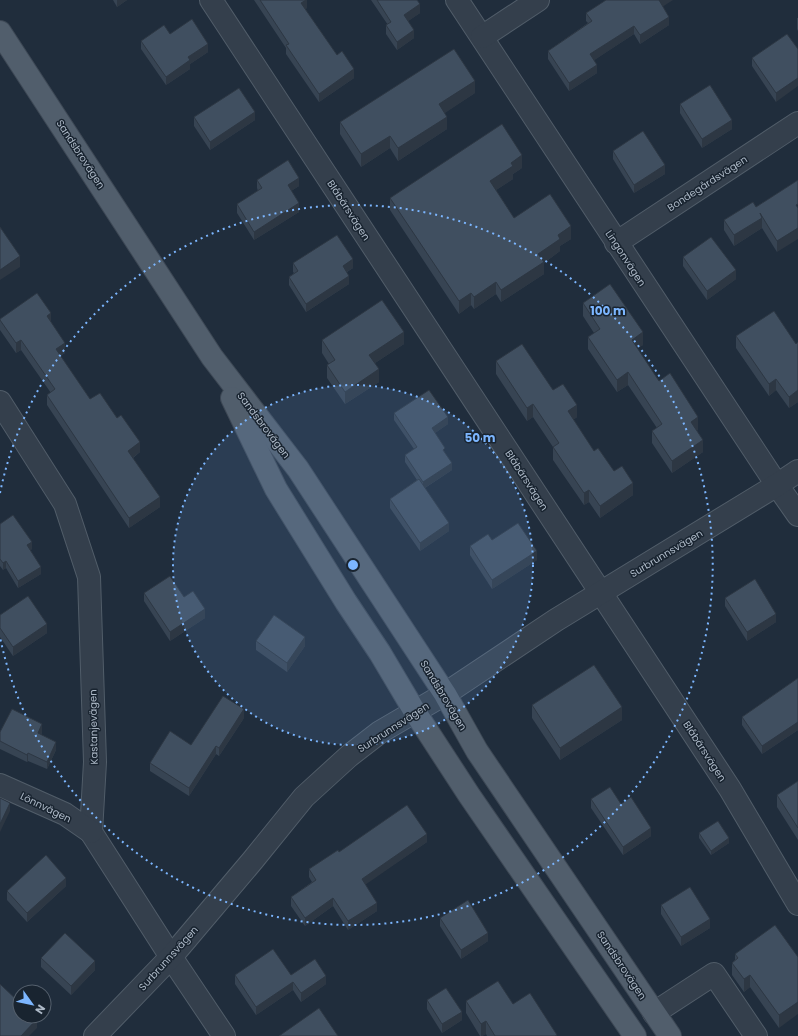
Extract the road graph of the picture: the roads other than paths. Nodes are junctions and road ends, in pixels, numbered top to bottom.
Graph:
1 (211, 0) edge
2 (456, 0) edge
3 (538, 0) edge
4 (0, 32) edge
5 (482, 37) junction
6 (798, 124) edge
7 (616, 243) junction
8 (212, 357) junction
9 (0, 402) edge
10 (798, 471) edge
11 (777, 486) junction
12 (798, 515) edge
13 (601, 593) junction
14 (445, 694) junction
15 (415, 712) junction
16 (0, 785) edge
17 (91, 832) junction
18 (798, 904) edge
19 (171, 957) junction
20 (654, 1013) junction
21 (95, 1036) edge
22 (224, 1036) edge
23 (635, 1036) edge
24 (670, 1036) edge
25 (756, 1036) edge

1 - 13 street, Blåbärsvägen
2 - 5 street, Lingonvägen
3 - 5 street
4 - 8 main road, Sandsbrovägen
5 - 7 street, Lingonvägen
6 - 7 street, Bondegårdsvägen
7 - 11 street, Lingonvägen
8 - 14 main road, Sandsbrovägen
8 - 15 main road, Sandsbrovägen
9 - 17 street, Kastanjevägen
10 - 11 street, Surbrunnsvägen
11 - 12 street, Lingonvägen
11 - 13 street, Surbrunnsvägen
13 - 14 street, Surbrunnsvägen
13 - 18 street, Blåbärsvägen
14 - 15 street, Surbrunnsvägen
14 - 20 main road, Sandsbrovägen
15 - 19 street, Surbrunnsvägen
15 - 23 main road, Sandsbrovägen
16 - 17 street, Lönnvägen
17 - 19 street
19 - 21 street, Surbrunnsvägen
19 - 22 street
20 - 24 main road, Sandsbrovägen
20 - 25 street

